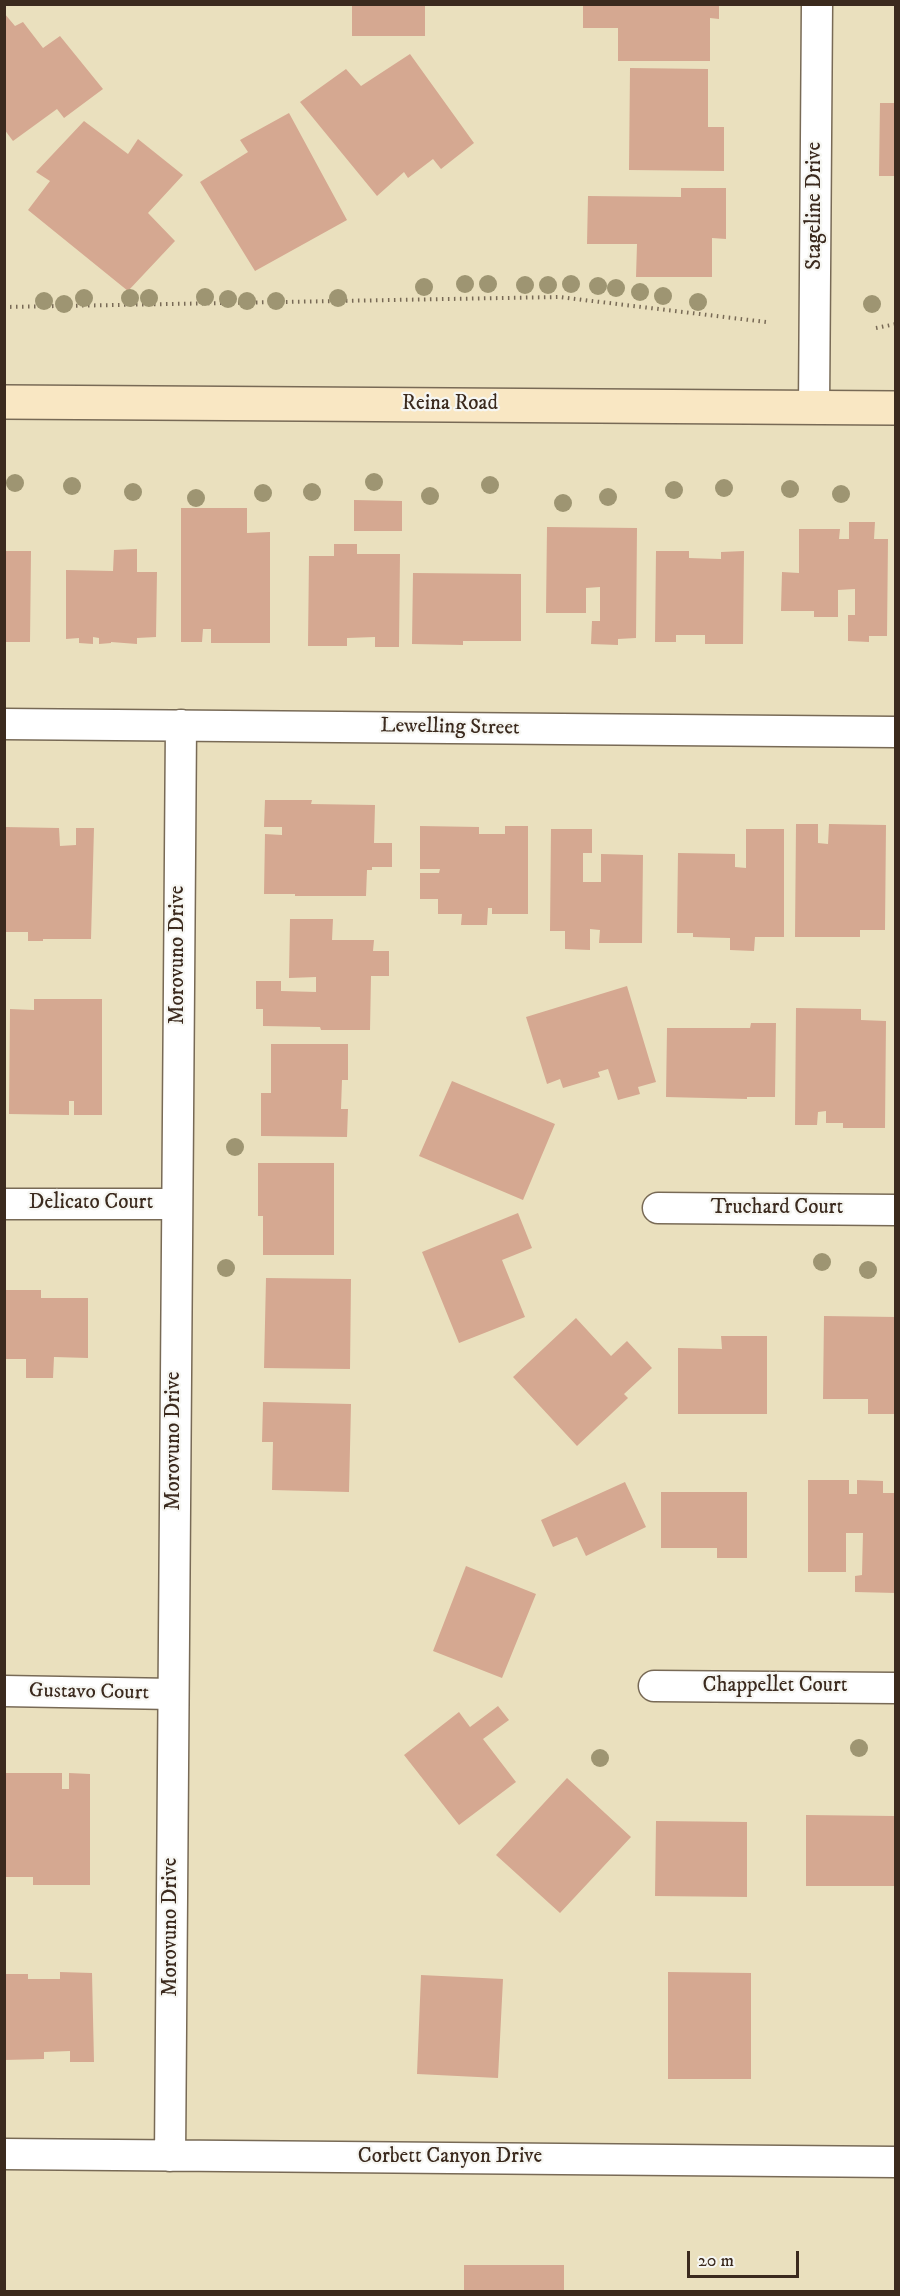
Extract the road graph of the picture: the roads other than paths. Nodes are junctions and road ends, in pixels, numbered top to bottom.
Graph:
1 (817, 4) edge
2 (4, 402) edge
3 (814, 408) junction
4 (896, 408) edge
5 (4, 724) edge
6 (181, 725) junction
7 (896, 732) edge
8 (4, 1204) edge
9 (177, 1204) junction
10 (658, 1208) dead end
11 (896, 1210) edge
12 (654, 1686) dead end
13 (896, 1688) edge
14 (4, 1691) edge
15 (173, 1694) junction
16 (4, 2154) edge
17 (170, 2156) junction
18 (896, 2162) edge

1 - 3 street, Stageline Drive
2 - 3 street, Reina Road
3 - 4 street, Reina Road
5 - 6 street, Lewelling Street
6 - 7 street, Lewelling Street
6 - 9 street, Morovuno Drive
8 - 9 street, Delicato Court
9 - 15 street, Morovuno Drive
10 - 11 street, Truchard Court
12 - 13 street, Chappellet Court
14 - 15 street, Gustavo Court
15 - 17 street, Morovuno Drive
16 - 17 street, Corbett Canyon Drive
17 - 18 street, Corbett Canyon Drive

